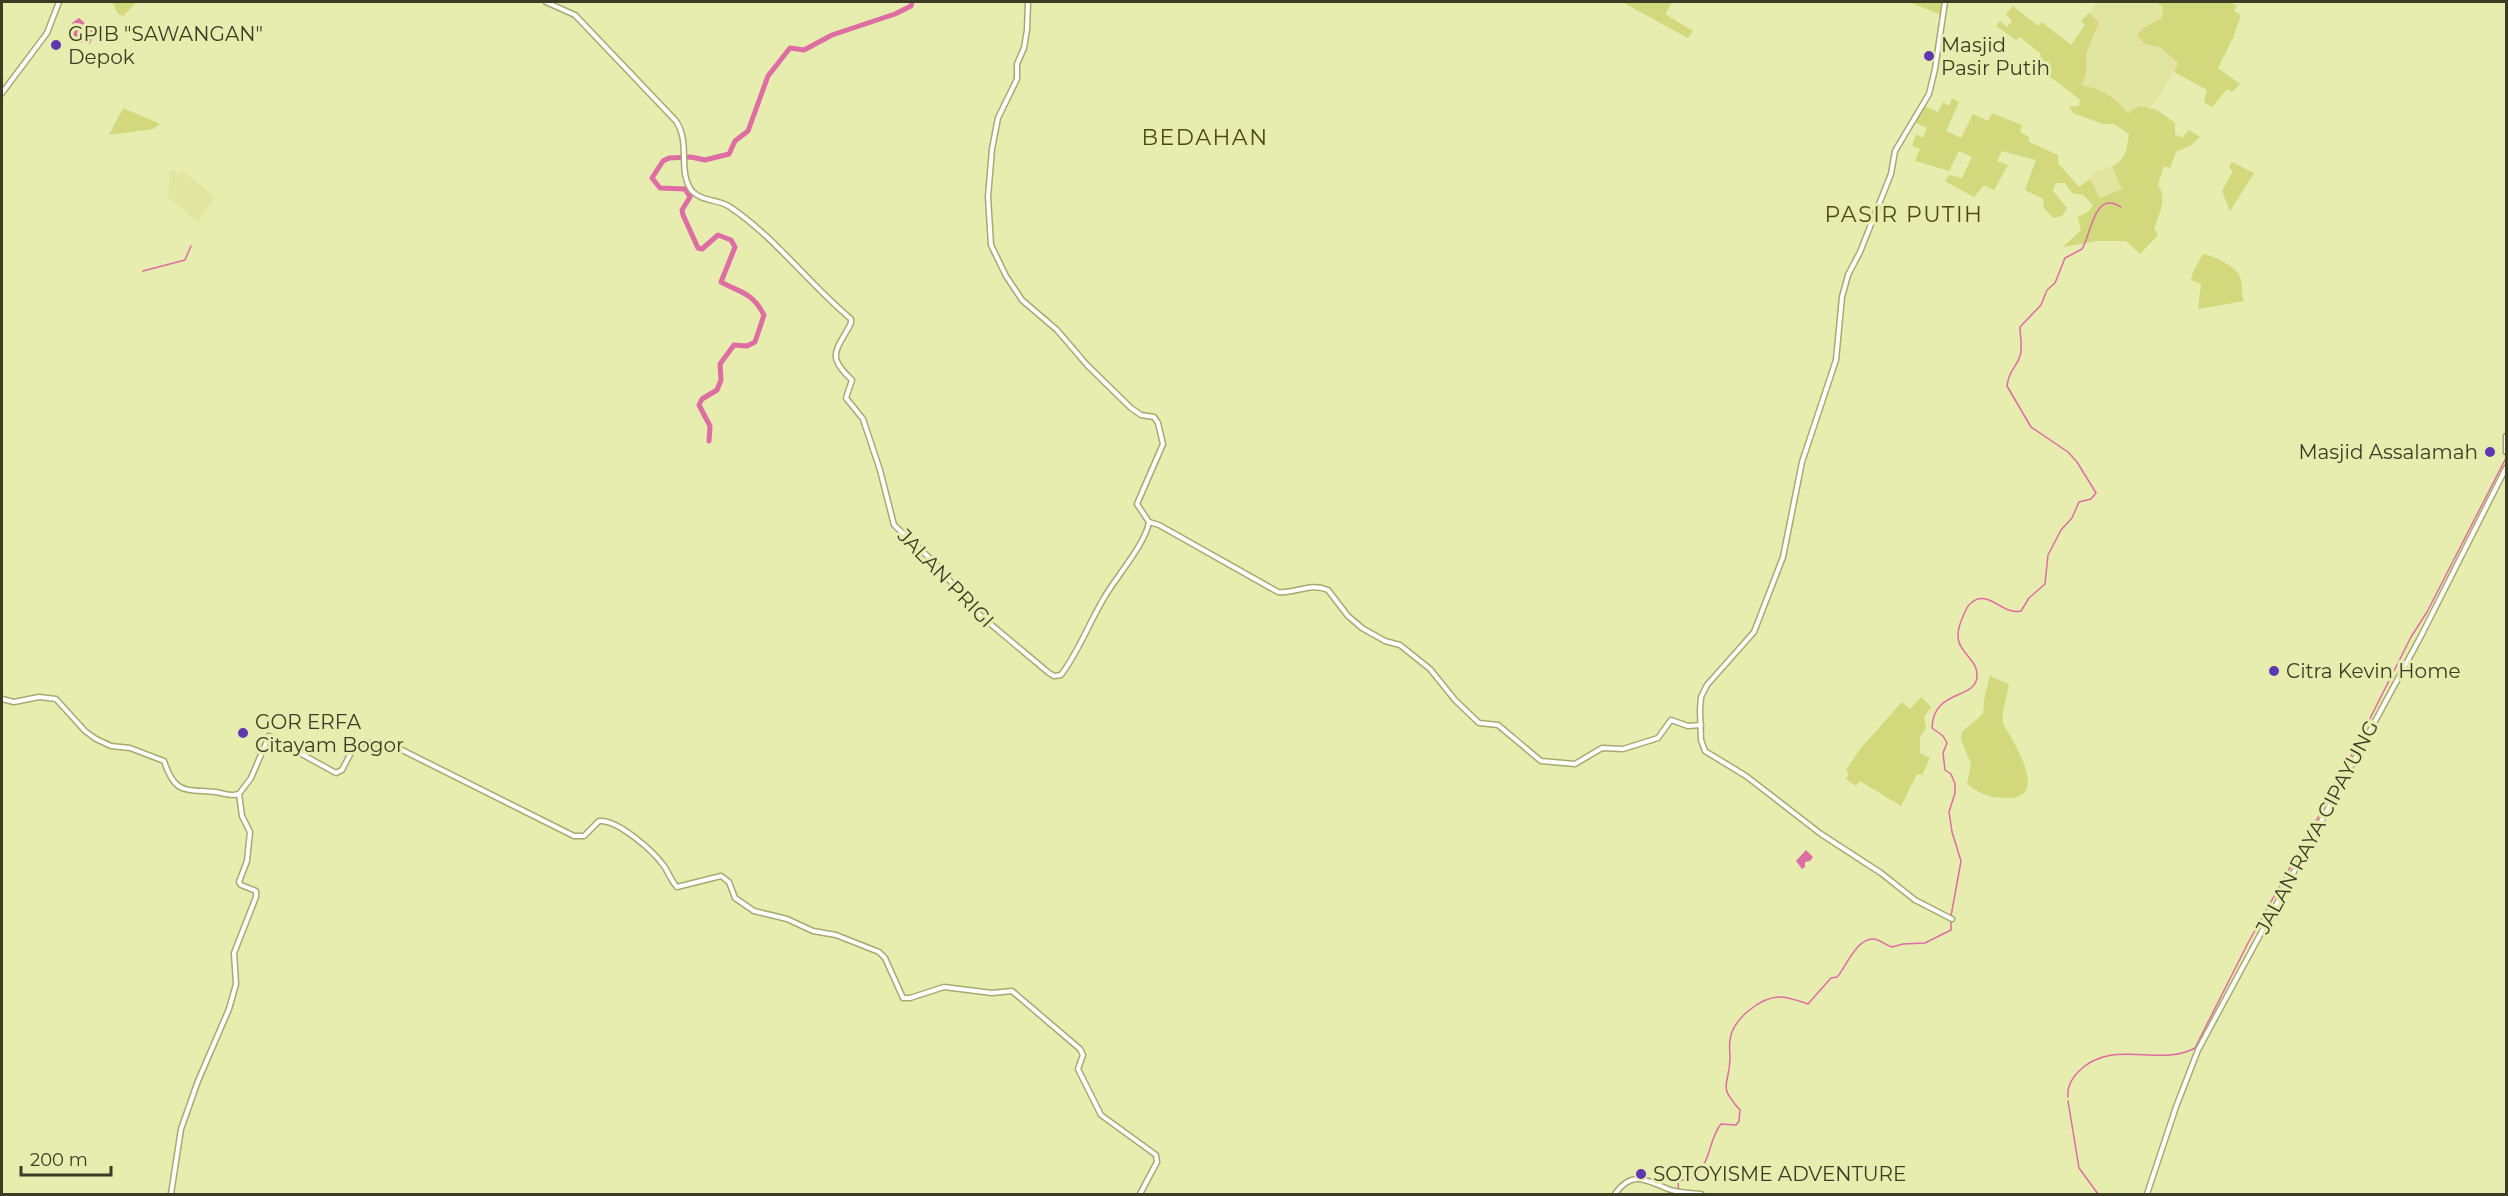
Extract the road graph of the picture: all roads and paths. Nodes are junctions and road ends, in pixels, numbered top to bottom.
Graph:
1 (59, 2) edge
2 (546, 2) edge
3 (1028, 2) edge
4 (1945, 2) edge
5 (2, 93) edge
6 (2506, 436) edge
7 (2506, 452) edge
8 (2506, 468) edge
9 (1149, 522) junction
10 (2, 699) edge
11 (1701, 725) junction
12 (239, 794) junction
13 (1952, 919) dead end
14 (171, 1194) edge
15 (1140, 1194) edge
16 (1615, 1194) edge
17 (1701, 1194) edge
18 (2146, 1194) edge

1 - 5 street
2 - 9 street, JALAN PRIGI
3 - 9 street
4 - 11 street
6 - 7 street
8 - 18 street, JALAN RAYA CIPAYUNG
9 - 11 street
10 - 12 street
11 - 13 street
12 - 14 street
12 - 15 street
16 - 17 street

